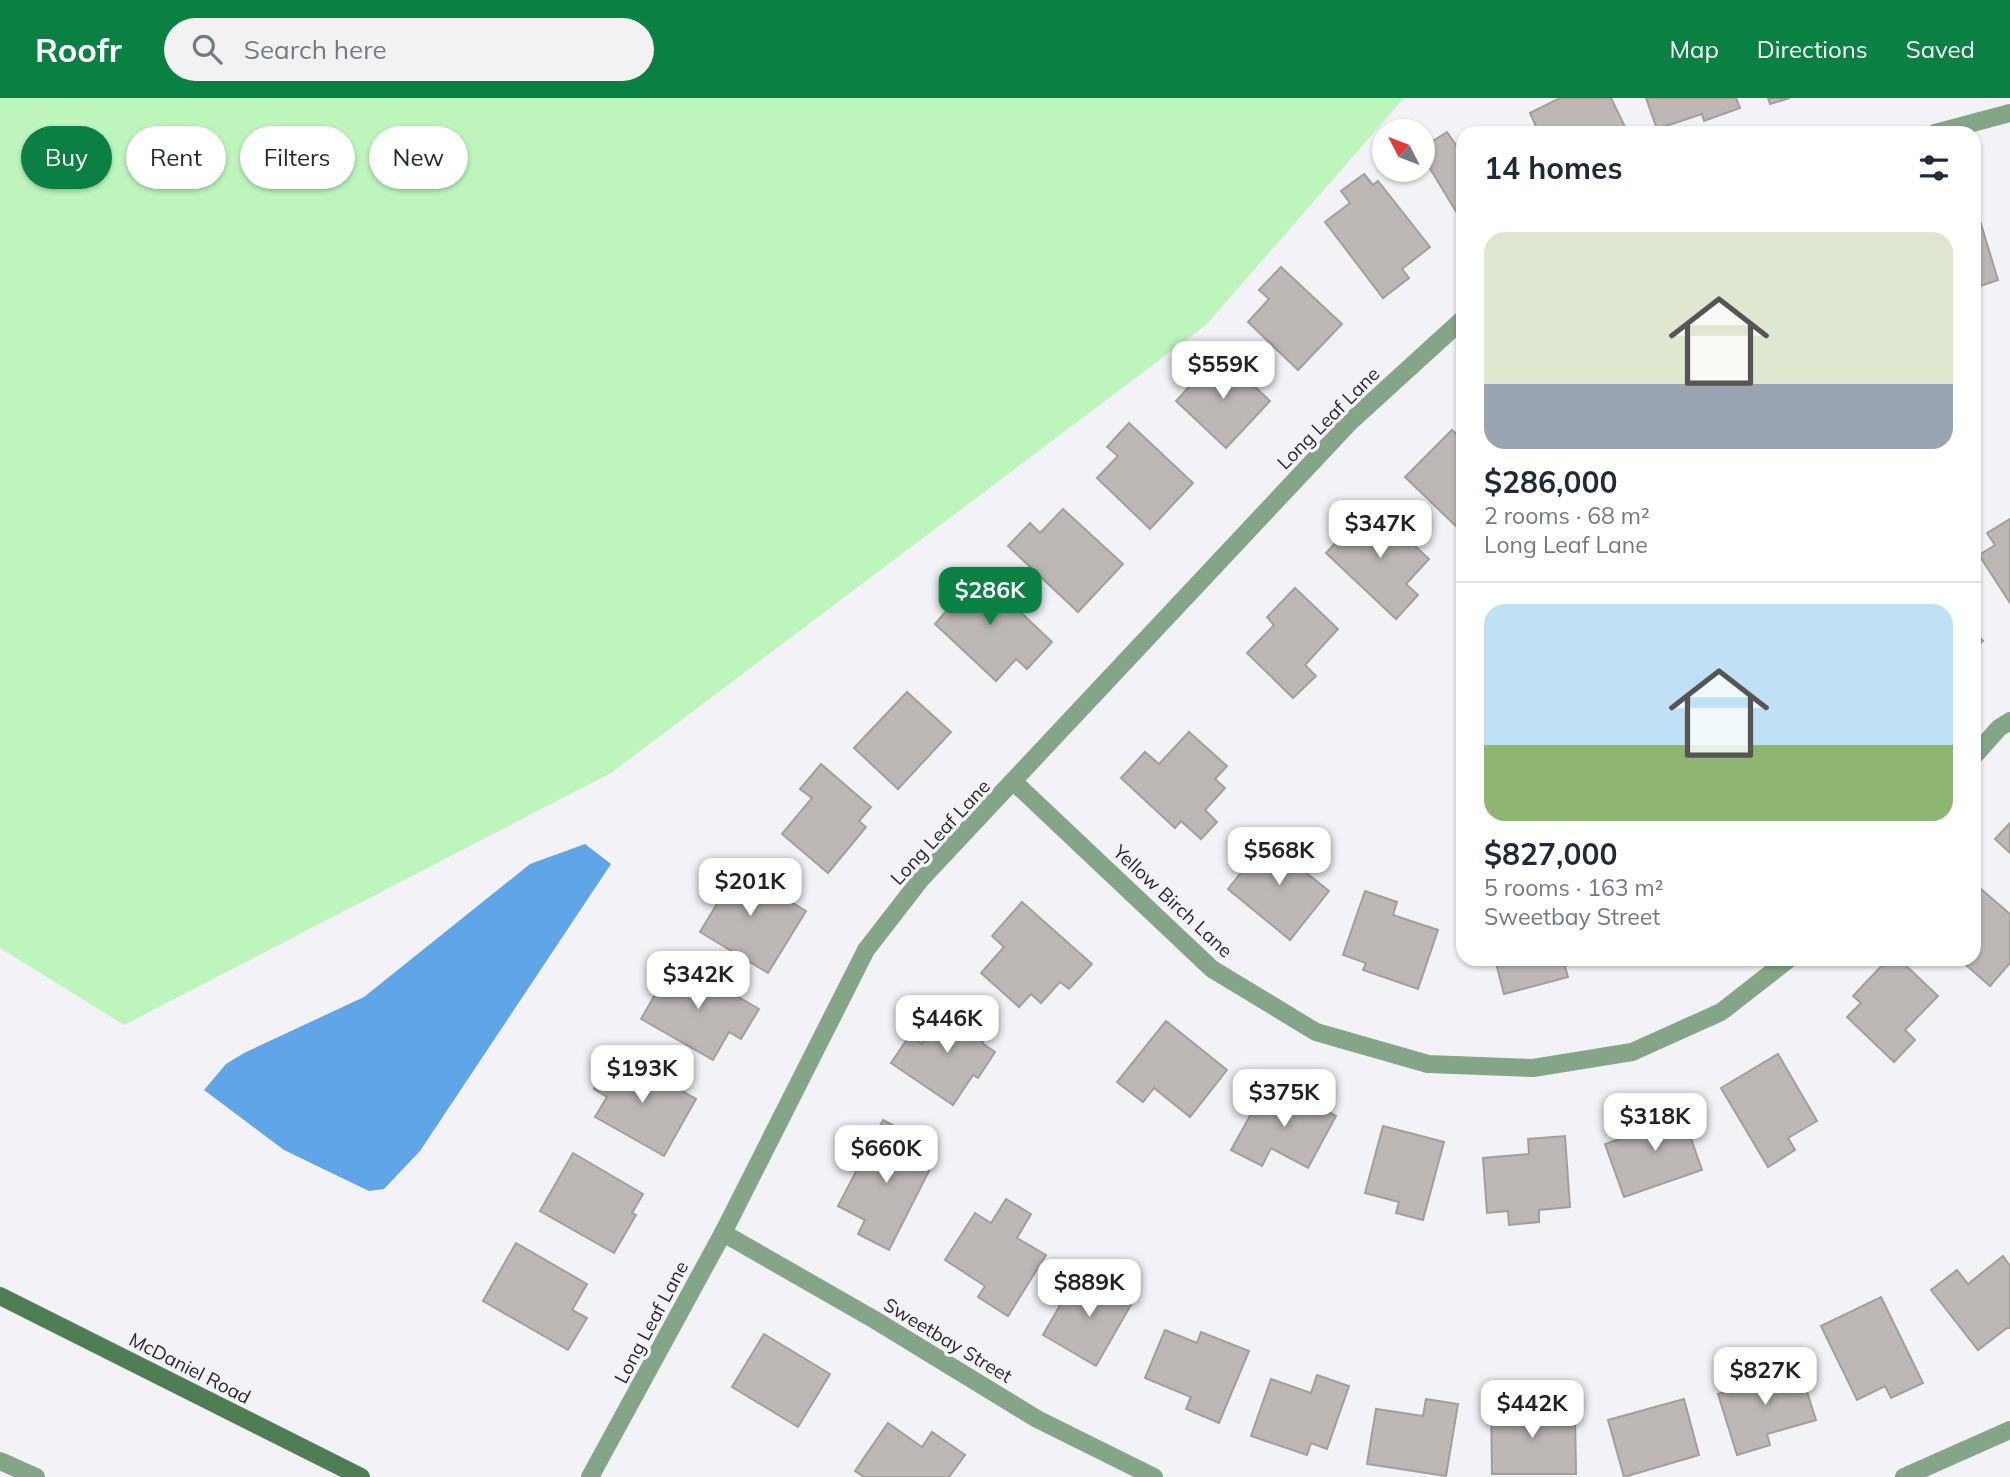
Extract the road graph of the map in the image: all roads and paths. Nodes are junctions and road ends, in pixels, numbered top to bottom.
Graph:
1 (2010, 113) edge
2 (1961, 126) edge
3 (1456, 326) edge
4 (2010, 721) edge
5 (1981, 748) edge
6 (1014, 782) junction
7 (1780, 966) edge
8 (723, 1233) junction
9 (0, 1296) edge
10 (2008, 1436) edge
11 (1, 1464) edge
12 (36, 1477) edge
13 (361, 1477) edge
14 (590, 1477) edge
15 (1154, 1477) edge
16 (1904, 1477) edge

1 - 2 street
3 - 6 street, Long Leaf Lane
4 - 5 street
6 - 7 street, Yellow Birch Lane
6 - 8 street, Long Leaf Lane
8 - 14 street, Long Leaf Lane
8 - 15 street, Sweetbay Street
9 - 13 main road, McDaniel Road
10 - 16 street
11 - 12 street

